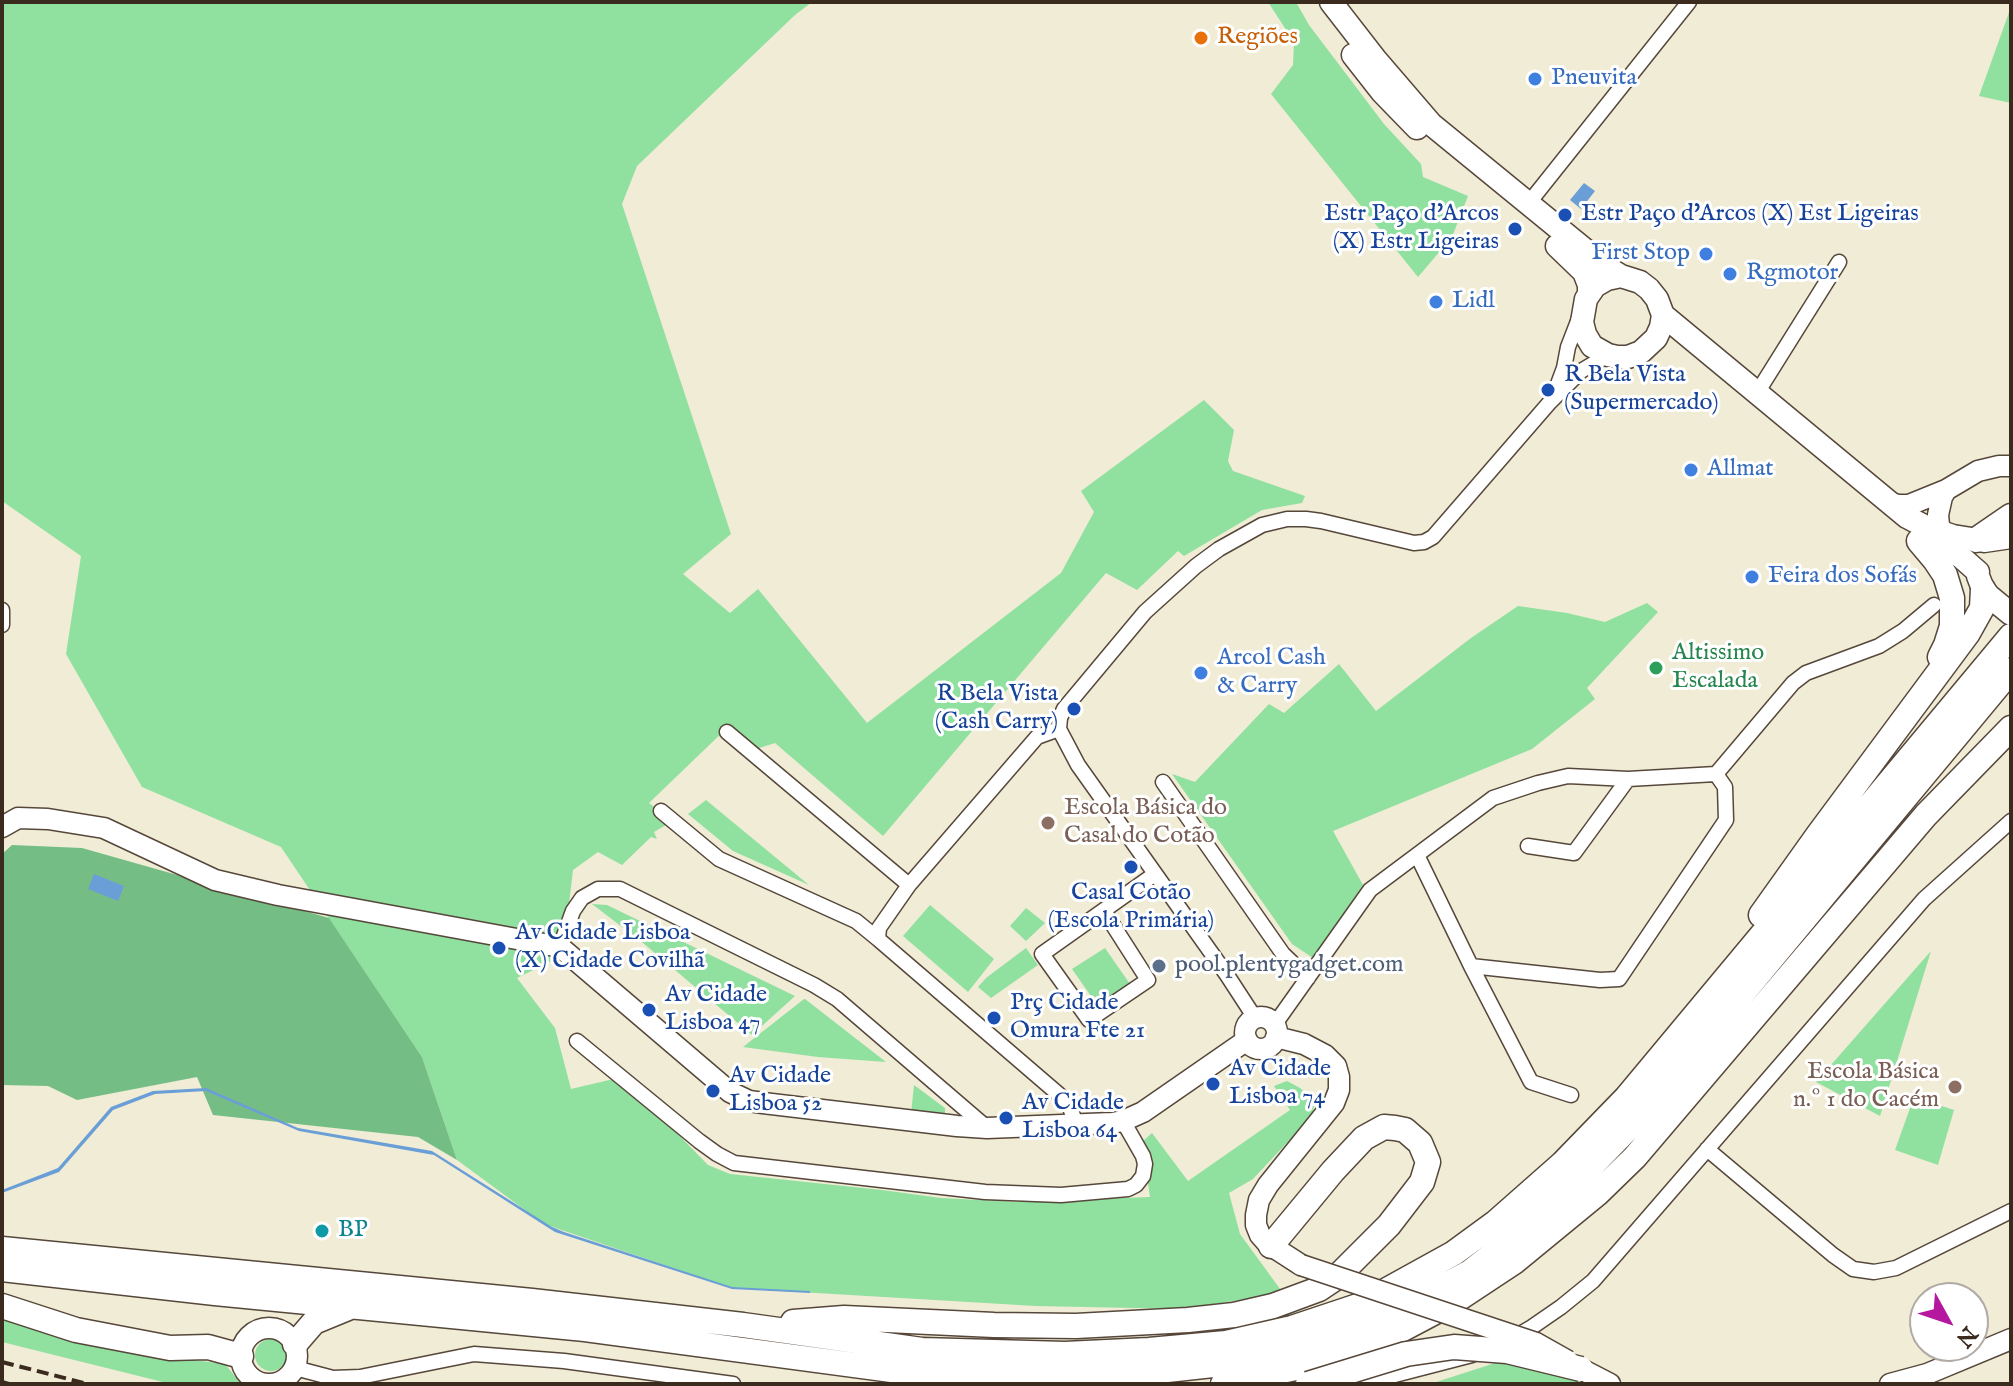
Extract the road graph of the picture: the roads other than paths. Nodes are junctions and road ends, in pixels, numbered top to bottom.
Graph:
1 (1315, 2) edge
2 (1331, 2) edge
3 (1689, 2) edge
4 (1528, 204) junction
5 (1839, 262) dead end
6 (1621, 276) junction
7 (1586, 301) junction
8 (1663, 315) junction
9 (1648, 347) junction
10 (1608, 355) junction
11 (1757, 393) junction
12 (1550, 402) junction
13 (2011, 466) edge
14 (1946, 490) junction
15 (1890, 503) junction
16 (2011, 516) edge
17 (1943, 533) junction
18 (1994, 540) edge
19 (1919, 541) junction
20 (1983, 586) junction
21 (1934, 605) dead end
22 (2, 610) edge
23 (2011, 614) edge
24 (2, 625) edge
25 (2011, 636) edge
26 (2011, 670) edge
27 (1912, 708) junction
28 (2011, 728) edge
29 (1059, 729) junction
30 (727, 732) dead end
31 (1716, 774) junction
32 (1628, 779) junction
33 (1163, 782) dead end
34 (661, 811) dead end
35 (2011, 821) edge
36 (2, 827) edge
37 (1528, 846) dead end
38 (1417, 855) junction
39 (1155, 874) junction
40 (909, 885) junction
41 (1104, 911) junction
42 (878, 939) junction
43 (560, 947) junction
44 (1471, 966) junction
45 (1308, 978) junction
46 (1725, 980) junction
47 (1269, 1026) junction
48 (1247, 1040) junction
49 (577, 1041) dead end
50 (1571, 1095) dead end
51 (1123, 1121) junction
52 (1076, 1124) junction
53 (987, 1128) junction
54 (1707, 1149) junction
55 (2011, 1211) edge
56 (1271, 1246) junction
57 (2, 1249) edge
58 (2, 1269) edge
59 (2, 1306) edge
60 (352, 1306) junction
61 (743, 1325) junction
62 (2011, 1339) edge
63 (241, 1356) junction
64 (295, 1356) junction
65 (1581, 1369) junction
66 (914, 1373) junction
67 (271, 1384) edge
68 (733, 1384) edge
69 (948, 1384) edge
70 (1223, 1384) edge
71 (1308, 1384) edge
72 (1360, 1384) edge
73 (1610, 1384) edge
74 (1890, 1384) edge

1 - 7 main road
2 - 4 main road
3 - 4 street
4 - 6 main road
5 - 11 street
6 - 7 main road
6 - 8 main road
7 - 10 main road
7 - 12 street
8 - 9 main road
8 - 11 main road
9 - 10 main road
9 - 19 main road
10 - 12 street
11 - 15 main road
12 - 29 street
13 - 14 street
14 - 15 street
14 - 17 street
15 - 17 main road
16 - 18 highway
17 - 18 main road
18 - 20 main road
19 - 20 main road
19 - 27 highway
20 - 23 main road
20 - 27 highway
21 - 31 street
22 - 24 street
25 - 46 highway
26 - 66 highway
27 - 46 highway
28 - 70 highway
29 - 39 street
29 - 40 street
30 - 40 street
31 - 32 street
31 - 44 street
32 - 37 street
32 - 38 street
33 - 45 street
34 - 42 street
35 - 54 street
36 - 43 street
38 - 44 street
38 - 45 street
39 - 41 street
39 - 47 street
40 - 42 street
41 - 41 street
42 - 52 street
43 - 53 street
43 - 53 street
44 - 50 street
45 - 47 street
46 - 61 highway
47 - 48 street
47 - 48 street
47 - 56 street
48 - 51 street
49 - 51 street
51 - 52 street
52 - 53 street
54 - 55 street
54 - 72 street
56 - 61 highway
56 - 65 street, bridge
57 - 61 highway
58 - 60 highway
59 - 63 highway
60 - 64 highway
60 - 66 highway
62 - 74 street
63 - 64 street
63 - 67 street
64 - 67 street
64 - 68 street
65 - 71 highway, bridge
65 - 73 street
66 - 69 highway

